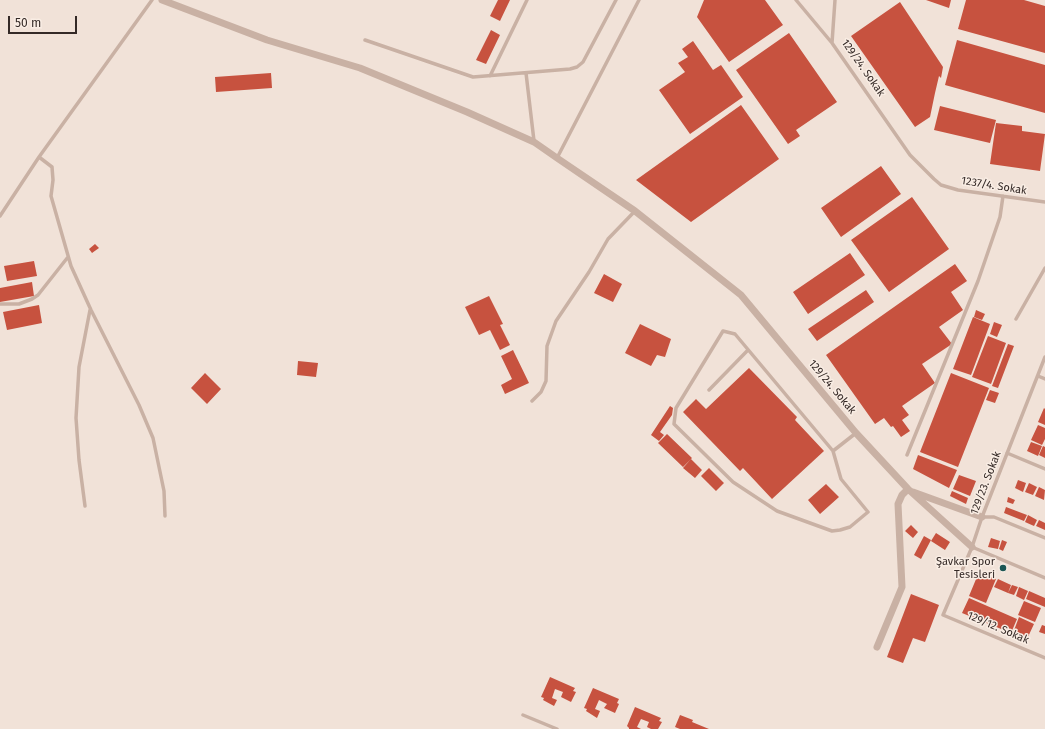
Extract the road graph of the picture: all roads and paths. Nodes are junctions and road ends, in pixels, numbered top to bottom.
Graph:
1 (152, 0) edge
2 (162, 0) edge
3 (527, 0) edge
4 (616, 0) edge
5 (639, 0) edge
6 (796, 0) edge
7 (835, 0) edge
8 (365, 40) dead end
9 (832, 43) junction
10 (526, 73) junction
11 (490, 76) junction
12 (534, 142) junction
13 (39, 157) junction
14 (557, 158) junction
15 (941, 184) joint
16 (1003, 196) junction
17 (1045, 202) edge
18 (635, 211) junction
19 (0, 216) edge
20 (68, 257) junction
21 (1045, 268) edge
22 (0, 304) edge
23 (90, 310) junction
24 (1016, 319) dead end
25 (748, 350) junction
26 (1045, 357) edge
27 (1038, 376) junction
28 (1045, 379) edge
29 (709, 390) dead end
30 (532, 401) dead end
31 (856, 433) junction
32 (833, 451) junction
33 (1007, 453) junction
34 (908, 455) dead end
35 (1045, 469) edge
36 (908, 490) junction
37 (85, 506) dead end
38 (165, 516) dead end
39 (982, 517) junction
40 (1045, 538) edge
41 (972, 547) junction
42 (1045, 578) edge
43 (943, 615) joint
44 (878, 648) dead end
45 (1045, 658) edge
46 (524, 715) dead end
47 (557, 729) edge

1 - 13 lane
2 - 12 street, 129/24. Sokak
3 - 11 lane
4 - 10 lane
5 - 14 lane
6 - 9 lane, 129/24. Sokak
7 - 9 lane
8 - 11 lane
9 - 15 lane, 129/24. Sokak
10 - 11 lane
10 - 12 lane
12 - 14 street, 129/24. Sokak
13 - 19 lane
13 - 20 lane
14 - 18 street, 129/24. Sokak
15 - 16 lane, 1237/4. Sokak
16 - 17 lane, 1237/4. Sokak
16 - 34 lane
18 - 30 lane
18 - 31 street, 129/24. Sokak
20 - 22 lane
20 - 23 lane
21 - 24 lane
23 - 37 lane
23 - 38 lane
25 - 29 lane
25 - 32 lane
25 - 32 lane
26 - 27 lane, 129/23. Sokak
27 - 28 lane
27 - 33 lane, 129/23. Sokak
31 - 32 lane
31 - 36 street, 129/24. Sokak
33 - 35 lane
33 - 39 lane, 129/23. Sokak
36 - 39 street, 129/24. Sokak
36 - 41 street, 129/24. Sokak
36 - 44 street
39 - 40 lane
39 - 41 lane, 129/23. Sokak
41 - 42 lane
41 - 43 lane, 129/23. Sokak
43 - 45 lane, 129/12. Sokak
46 - 47 lane

